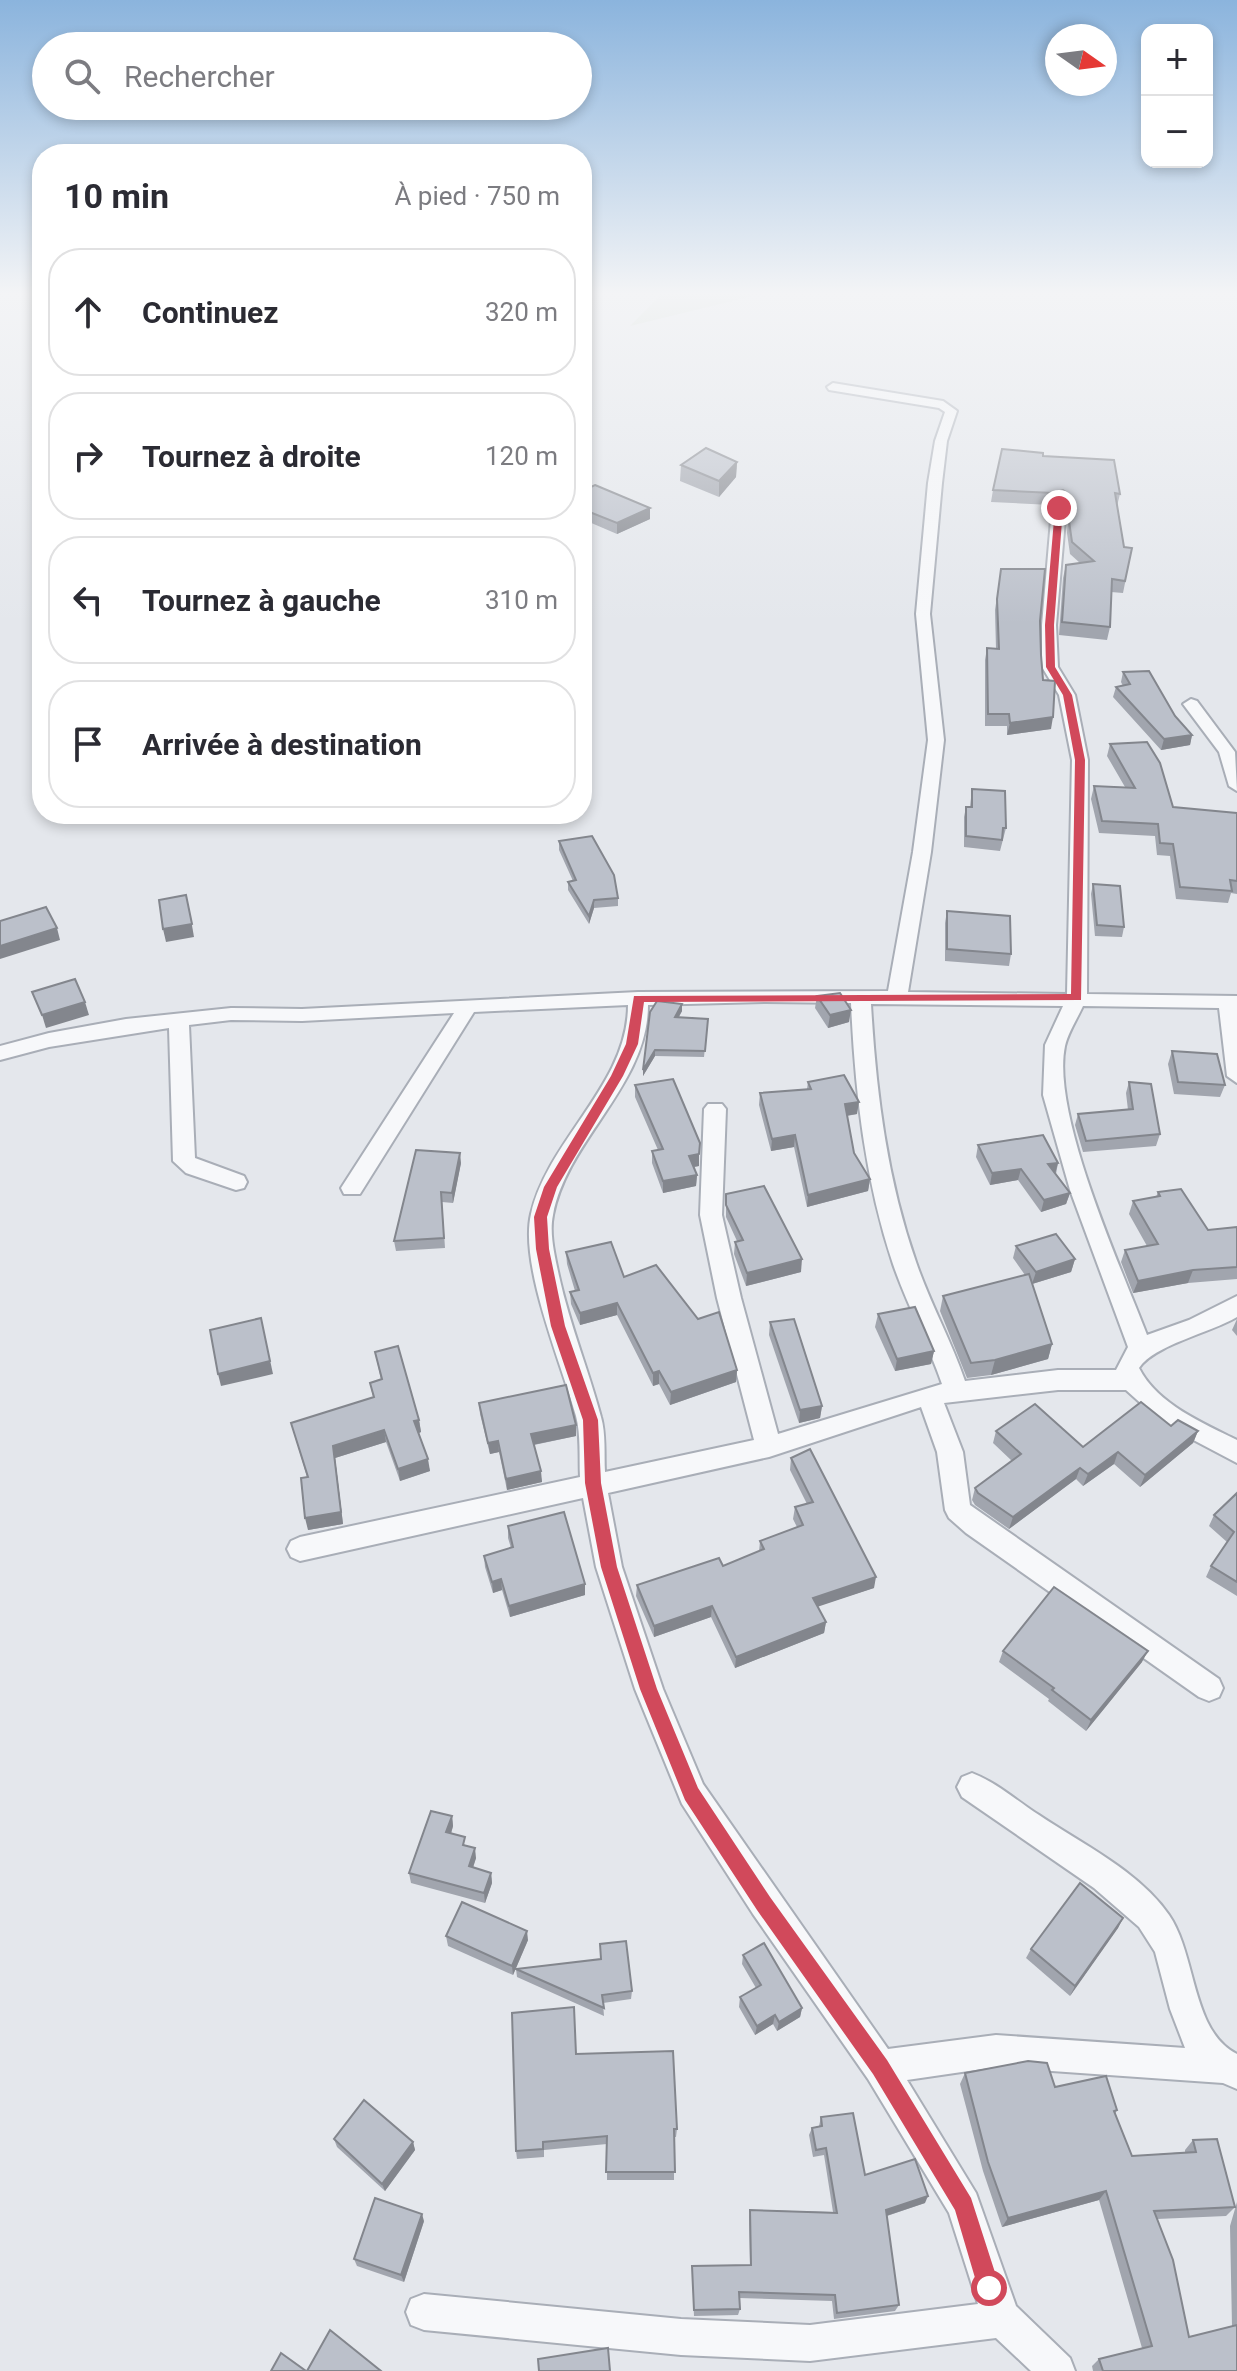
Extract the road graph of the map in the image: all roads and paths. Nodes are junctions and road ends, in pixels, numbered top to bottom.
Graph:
1 (929, 403) edge
2 (1059, 508) edge
3 (1191, 704) dead end
4 (1237, 786) edge
5 (897, 997) junction
6 (638, 998) junction
7 (861, 998) junction
8 (1077, 998) junction
9 (1232, 1002) edge
10 (468, 1006) junction
11 (179, 1018) junction
12 (0, 1053) edge
13 (1237, 1076) edge
14 (715, 1109) dead end
15 (236, 1182) dead end
16 (352, 1188) dead end
17 (1237, 1305) edge
18 (1140, 1348) junction
19 (1131, 1380) junction
20 (956, 1389) junction
21 (929, 1395) junction
22 (769, 1447) junction
23 (1237, 1452) edge
24 (593, 1483) junction
25 (300, 1549) dead end
26 (1209, 1688) dead end
27 (972, 1787) dead end
28 (880, 2067) junction
29 (1229, 2069) edge
30 (424, 2312) dead end
31 (1003, 2319) junction
32 (1057, 2371) edge

1 - 5 street
2 - 8 street
3 - 4 street
5 - 7 street
5 - 8 street
6 - 7 street
6 - 10 street
6 - 24 street
7 - 20 street
8 - 9 street
8 - 18 street
9 - 13 street
10 - 11 street
10 - 16 street
11 - 12 street
11 - 15 street
14 - 22 street
17 - 18 street
18 - 19 street
19 - 20 street
19 - 23 street
20 - 21 street
21 - 22 street
21 - 26 street
22 - 24 street
24 - 25 street
24 - 28 street
27 - 29 street
28 - 29 street
28 - 31 street
30 - 31 street
31 - 32 street

